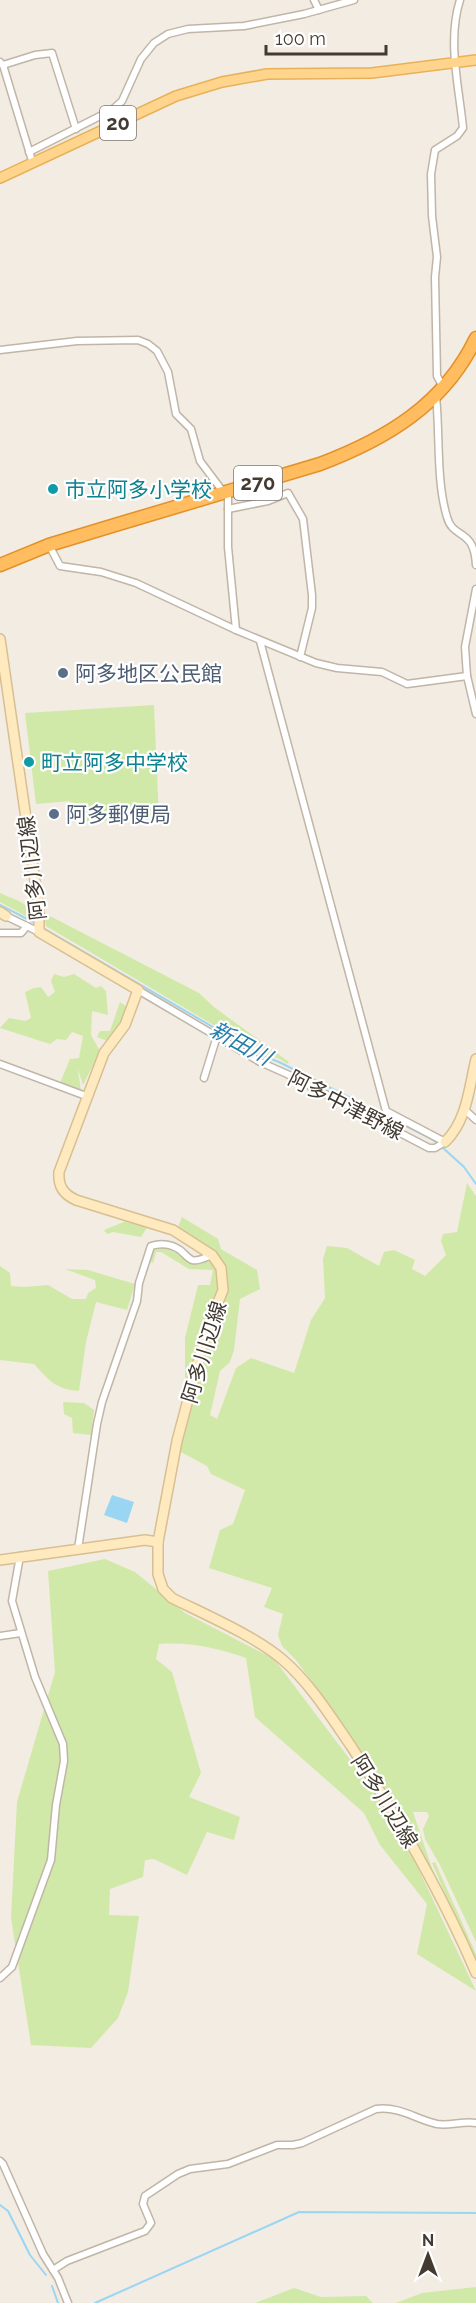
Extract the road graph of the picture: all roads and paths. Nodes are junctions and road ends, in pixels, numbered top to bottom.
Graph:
1 (314, 0) edge
2 (354, 0) edge
3 (460, 0) edge
4 (319, 10) junction
5 (476, 60) edge
6 (455, 63) junction
7 (2, 64) edge
8 (76, 129) junction
9 (29, 152) junction
10 (33, 164) junction
11 (0, 178) edge
12 (476, 338) edge
13 (0, 350) edge
14 (439, 391) junction
15 (226, 493) junction
16 (228, 509) junction
17 (49, 545) junction
18 (0, 565) edge
19 (476, 565) edge
20 (476, 589) edge
21 (236, 630) junction
22 (0, 639) edge
23 (260, 641) junction
24 (300, 657) junction
25 (467, 676) junction
26 (476, 714) edge
27 (3, 914) edge
28 (27, 926) junction
29 (40, 928) junction
30 (0, 933) edge
31 (138, 990) junction
32 (217, 1036) junction
33 (476, 1059) edge
34 (0, 1064) edge
35 (204, 1078) dead end
36 (86, 1096) junction
37 (465, 1110) junction
38 (476, 1120) edge
39 (442, 1144) junction
40 (212, 1255) junction
41 (158, 1542) junction
42 (78, 1549) junction
43 (20, 1556) junction
44 (0, 1560) edge
45 (21, 1633) junction
46 (0, 1636) edge
47 (476, 1973) edge
48 (0, 1978) edge
49 (476, 2123) edge
50 (0, 2161) edge
51 (53, 2270) junction
52 (68, 2303) edge

1 - 4 street
2 - 4 street
3 - 6 street
4 - 8 street
5 - 6 main road, 20
6 - 10 main road, 20
6 - 14 street
7 - 8 street
7 - 9 street
8 - 9 street
9 - 10 street
10 - 11 main road, 20
12 - 14 highway, 270
13 - 15 street
14 - 15 highway, 270
14 - 19 street
15 - 16 street
15 - 17 highway, 270
16 - 21 street
16 - 24 street
17 - 18 highway, 270
17 - 21 street
20 - 25 street
21 - 23 street
22 - 29 main road, 阿多川辺線
23 - 24 street
23 - 39 street
24 - 25 street
25 - 26 street
27 - 28 street
28 - 29 street
28 - 30 street
29 - 31 main road, 阿多川辺線
31 - 32 street, 阿多中津野線
31 - 36 main road
32 - 35 street
32 - 39 street, 阿多中津野線
33 - 37 main road
34 - 36 street
36 - 40 main road
37 - 38 street
37 - 39 main road
40 - 41 main road, 阿多川辺線
40 - 42 street
41 - 42 main road
41 - 47 main road, 阿多川辺線
42 - 43 main road
43 - 44 main road
43 - 45 street
45 - 46 street
45 - 48 street
49 - 51 street
50 - 51 street
51 - 52 street

